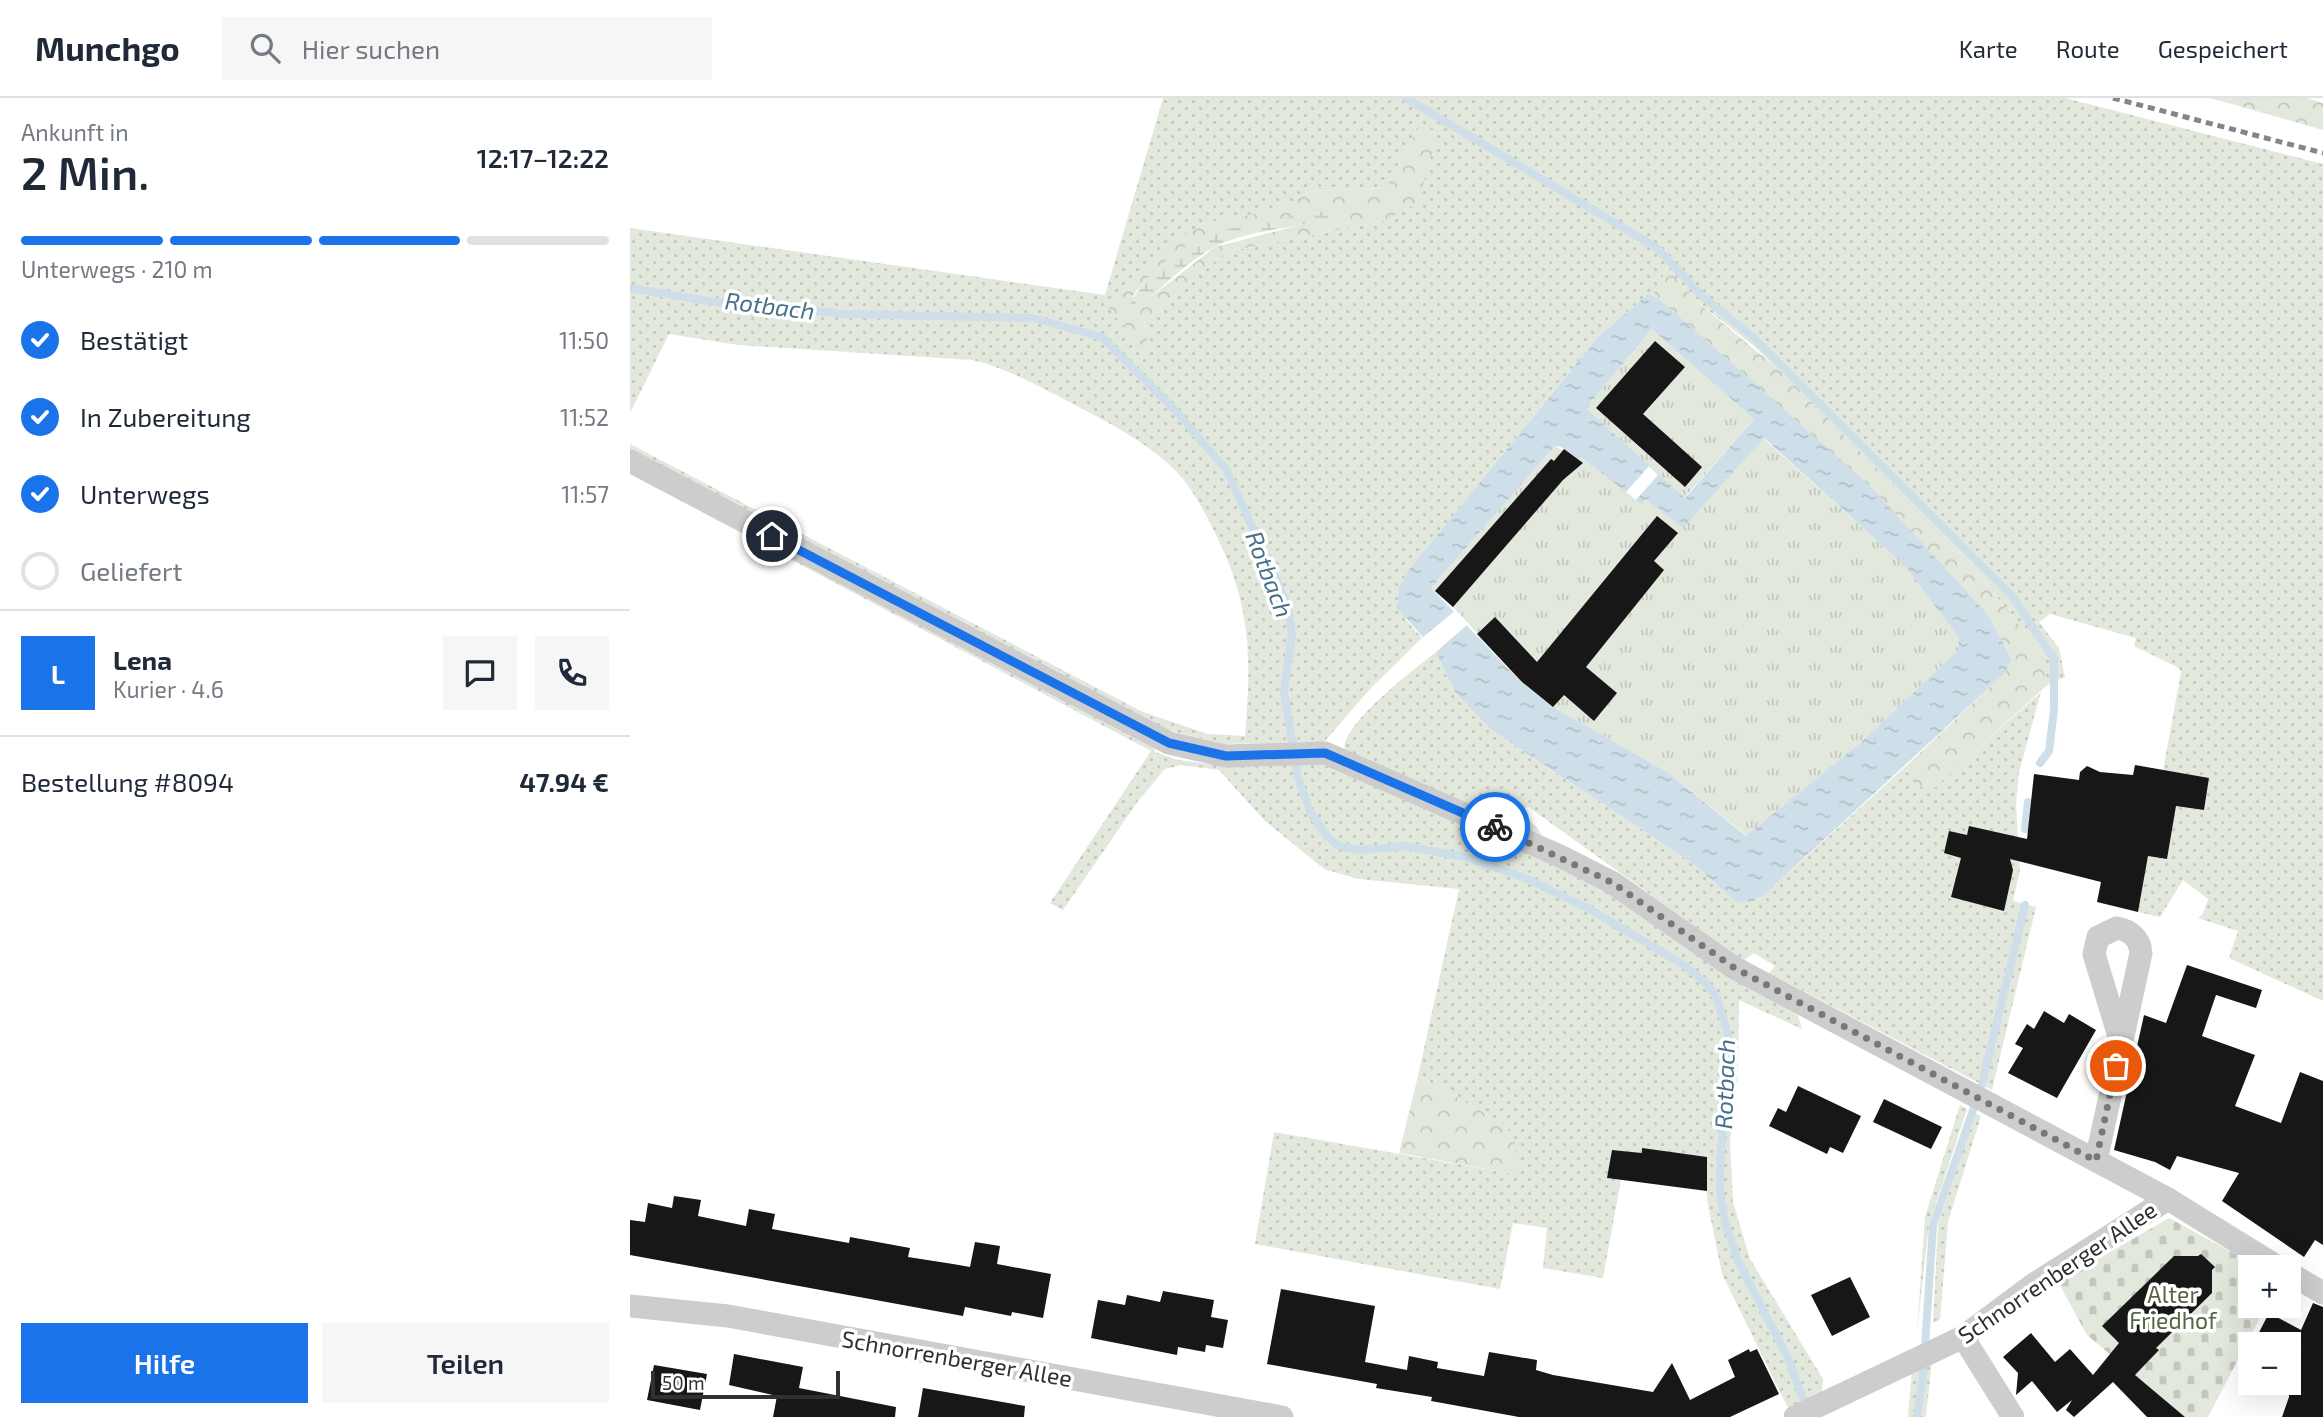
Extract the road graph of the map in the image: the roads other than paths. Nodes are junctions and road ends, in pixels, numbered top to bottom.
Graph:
1 (630, 461) edge
2 (2121, 1043) dead end
3 (2096, 1161) junction
4 (2168, 1199) junction
5 (2259, 1255) edge
6 (2301, 1280) edge
7 (2323, 1293) edge
8 (630, 1306) edge
9 (1963, 1337) junction
10 (1283, 1417) edge
11 (1794, 1417) edge
12 (2013, 1417) edge

1 - 3 street
2 - 3 street
3 - 4 street
4 - 5 street
4 - 9 street, Schnorrenberger Allee
6 - 7 street
8 - 10 street, Schnorrenberger Allee
9 - 11 street, Schnorrenberger Allee
9 - 12 street

